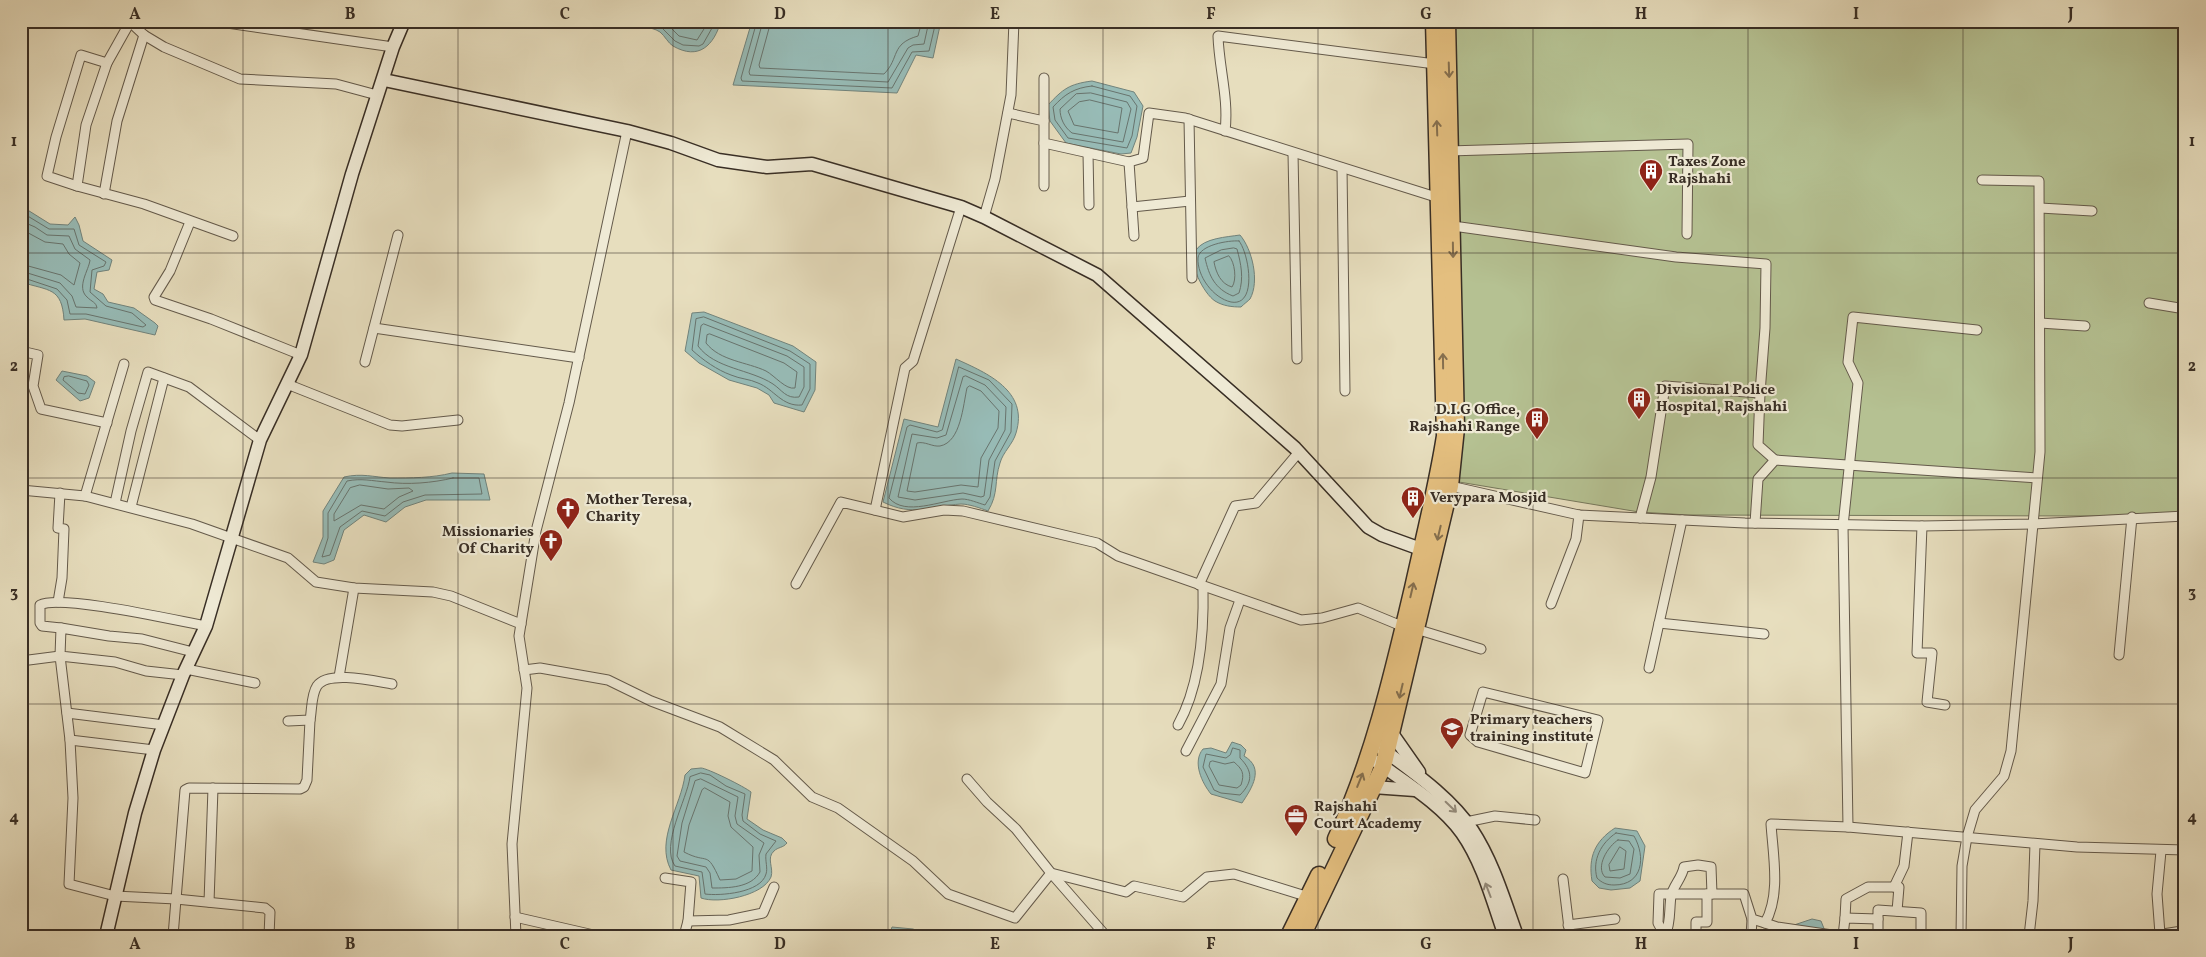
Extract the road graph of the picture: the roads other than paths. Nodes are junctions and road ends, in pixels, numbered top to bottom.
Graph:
1 (213, 21) edge
2 (404, 21) edge
3 (1014, 21) edge
4 (1434, 21) edge
5 (1447, 21) edge
6 (130, 22) edge
7 (144, 35) junction
8 (393, 47) junction
9 (107, 63) junction
10 (1435, 64) junction
11 (1044, 78) dead end
12 (384, 80) junction
13 (377, 95) junction
14 (1008, 113) junction
15 (1188, 119) junction
16 (1044, 122) junction
17 (627, 131) junction
18 (1225, 131) junction
19 (1044, 143) junction
20 (1445, 151) junction
21 (1088, 152) junction
22 (1292, 153) junction
23 (1129, 162) junction
24 (1342, 168) junction
25 (1982, 180) dead end
26 (77, 186) junction
27 (1044, 186) dead end
28 (104, 194) junction
29 (1439, 198) junction
30 (1190, 201) junction
31 (1089, 205) dead end
32 (961, 207) junction
33 (1132, 207) junction
34 (2040, 208) junction
35 (2092, 211) dead end
36 (984, 217) junction
37 (190, 222) junction
38 (1453, 226) junction
39 (1687, 234) dead end
40 (398, 235) dead end
41 (232, 236) dead end
42 (1134, 236) dead end
43 (1192, 278) dead end
44 (2149, 303) dead end
45 (2185, 309) edge
46 (2040, 323) junction
47 (2085, 326) dead end
48 (374, 328) junction
49 (1977, 330) dead end
50 (21, 350) edge
51 (301, 355) junction
52 (579, 358) junction
53 (1298, 359) dead end
54 (365, 362) dead end
55 (124, 364) dead end
56 (164, 378) junction
57 (287, 384) junction
58 (1345, 391) dead end
59 (1760, 393) junction
60 (458, 420) dead end
61 (107, 423) junction
62 (260, 440) junction
63 (1299, 452) junction
64 (1775, 460) junction
65 (1848, 464) junction
66 (2037, 478) junction
67 (1444, 484) junction
68 (21, 490) edge
69 (60, 493) junction
70 (85, 496) junction
71 (115, 503) junction
72 (131, 507) junction
73 (875, 510) junction
74 (1579, 515) junction
75 (2185, 516) edge
76 (2132, 517) junction
77 (1640, 518) junction
78 (1682, 520) junction
79 (1755, 523) junction
80 (2033, 524) junction
81 (1843, 526) junction
82 (1922, 526) junction
83 (231, 537) junction
84 (1428, 552) junction
85 (796, 584) dead end
86 (1201, 586) junction
87 (354, 588) junction
88 (1240, 600) junction
89 (58, 602) junction
90 (1551, 604) dead end
91 (522, 624) junction
92 (1659, 624) junction
93 (206, 626) junction
94 (61, 628) junction
95 (1410, 628) junction
96 (1764, 634) dead end
97 (1481, 649) dead end
98 (193, 652) junction
99 (2120, 655) dead end
100 (60, 656) junction
101 (21, 660) edge
102 (1650, 668) dead end
103 (524, 670) junction
104 (184, 672) junction
105 (339, 677) junction
106 (254, 683) dead end
107 (392, 684) dead end
108 (1945, 705) dead end
109 (67, 713) junction
110 (310, 720) junction
111 (288, 721) dead end
112 (164, 725) junction
113 (1178, 725) dead end
114 (1391, 732) junction
115 (1470, 735) joint
116 (70, 740) junction
117 (154, 750) junction
118 (1186, 751) dead end
119 (1378, 754) junction
120 (967, 779) dead end
121 (1421, 786) junction
122 (1373, 787) junction
123 (214, 788) junction
124 (1535, 820) dead end
125 (1466, 822) junction
126 (1848, 827) junction
127 (1908, 832) junction
128 (1967, 837) junction
129 (2034, 844) junction
130 (2161, 850) junction
131 (2185, 850) edge
132 (1051, 872) junction
133 (665, 878) dead end
134 (1562, 880) dead end
135 (774, 887) dead end
136 (1894, 887) junction
137 (1672, 894) junction
138 (1710, 894) junction
139 (115, 896) junction
140 (176, 898) junction
141 (1314, 899) junction
142 (208, 902) junction
143 (1897, 911) junction
144 (515, 917) junction
145 (1845, 918) junction
146 (1752, 919) junction
147 (1615, 920) dead end
148 (1878, 920) junction
149 (688, 921) junction
150 (1765, 923) junction
151 (1568, 925) junction
152 (2182, 931) dead end
153 (2155, 935) edge
154 (106, 936) edge
155 (173, 936) edge
156 (270, 936) edge
157 (516, 936) edge
158 (598, 936) edge
159 (684, 936) edge
160 (1106, 936) edge
161 (1289, 936) edge
162 (1302, 936) edge
163 (1505, 936) edge
164 (1517, 936) edge
165 (1570, 936) edge
166 (1665, 936) edge
167 (1696, 936) edge
168 (1751, 936) edge
169 (1839, 936) edge
170 (1843, 936) edge
171 (1878, 936) edge
172 (1921, 936) edge
173 (1961, 936) edge
174 (2029, 936) edge

1 - 8 street
2 - 8 street
3 - 14 street
4 - 10 highway
5 -> 20 highway
6 - 7 street
6 - 9 street
7 - 13 street
7 - 28 street
8 - 12 street
9 - 26 street
9 - 26 street
10 - 18 street
20 -> 10 highway
11 - 16 street
12 - 13 street
12 - 17 street
13 - 51 street
14 - 16 street
14 - 36 street
15 - 18 street
15 - 23 street
15 - 30 street
16 - 19 street
17 - 32 street
17 - 52 street
18 - 22 street
19 - 21 street
19 - 27 street
20 - 29 highway
20 - 38 highway
20 - 39 street
21 - 23 street
21 - 31 street
22 - 24 street
22 - 53 street
23 - 33 street
24 - 29 street
24 - 58 street
25 - 34 street
26 - 28 street
28 - 37 street
67 -> 29 highway
30 - 33 street
30 - 43 street
32 - 36 street
32 - 73 street
33 - 42 street
34 - 35 street
34 - 46 street
36 - 63 street
37 - 41 street
37 - 51 street
38 - 59 street
38 -> 67 highway
40 - 48 street
44 - 45 street
46 - 47 street
46 - 66 street
48 - 52 street
48 - 54 street
49 - 65 street
50 - 61 street
51 - 57 street
52 - 91 street
55 - 61 street
56 - 62 street
56 - 71 street
56 - 72 street
57 - 60 street
57 - 62 street
59 - 64 street
59 - 77 street
61 - 70 street
62 - 83 street
63 - 84 street
63 - 86 street
64 - 65 street
64 - 79 street
65 - 66 street
65 - 81 street
66 - 80 street
67 - 74 street
67 - 84 highway
68 - 69 street
69 - 70 street
69 - 89 street
70 - 71 street
71 - 72 street
72 - 83 street
73 - 85 street
73 - 86 street
74 - 77 street
74 - 90 street
75 - 76 street
76 - 80 street
76 - 99 street
77 - 78 street
78 - 79 street
78 - 92 street
79 - 81 street
80 - 82 street
80 - 128 street
81 - 82 street
81 - 126 street
82 - 108 street
83 - 87 street
83 - 93 street
84 - 95 highway
86 - 88 street
86 - 113 street
87 - 91 street
87 - 105 street
88 - 95 street
88 - 118 street
89 - 93 street
89 - 94 street
91 - 103 street
92 - 96 street
92 - 102 street
93 - 98 street
94 - 98 street
94 - 100 street
95 - 97 street
95 -> 114 highway
95 - 119 highway
98 - 104 street
100 - 101 street
100 - 104 street
100 - 109 street
103 - 132 street
103 - 144 street
104 - 106 street
104 - 112 street
105 - 107 street
105 - 110 street
109 - 112 street
109 - 116 street
110 - 111 street
110 - 123 street
112 - 117 street
114 - 119 highway
114 - 121 street
115 - 115 street
116 - 117 street
116 - 139 street
117 - 139 street
119 - 121 street
119 - 122 highway
141 -> 119 highway
120 - 132 street
121 - 122 street
121 -> 125 street
163 -> 121 street
122 - 141 highway
123 - 140 street
123 - 142 street
124 - 125 street
125 - 164 street
126 - 127 street
126 - 150 street
127 - 128 street
127 - 136 street
128 - 129 street
128 - 173 street
129 - 130 street
129 - 174 street
130 - 131 street
130 - 153 street
132 - 141 street
132 - 160 street
133 - 149 street
134 - 151 street
135 - 149 street
136 - 143 street
136 - 145 street
137 - 138 street
137 - 138 street
137 - 166 street
137 - 166 street
138 - 146 street
138 - 167 street
139 - 140 street
139 - 154 street
140 - 142 street
140 - 155 street
141 - 161 highway
141 - 162 highway
142 - 156 street
143 - 148 street
143 - 172 street
144 - 157 street
144 - 158 street
145 - 148 street
145 - 170 street
146 - 150 street
146 - 168 street
147 - 151 street
148 - 171 street
149 - 159 street
150 - 169 street
151 - 165 street
152 - 153 street

